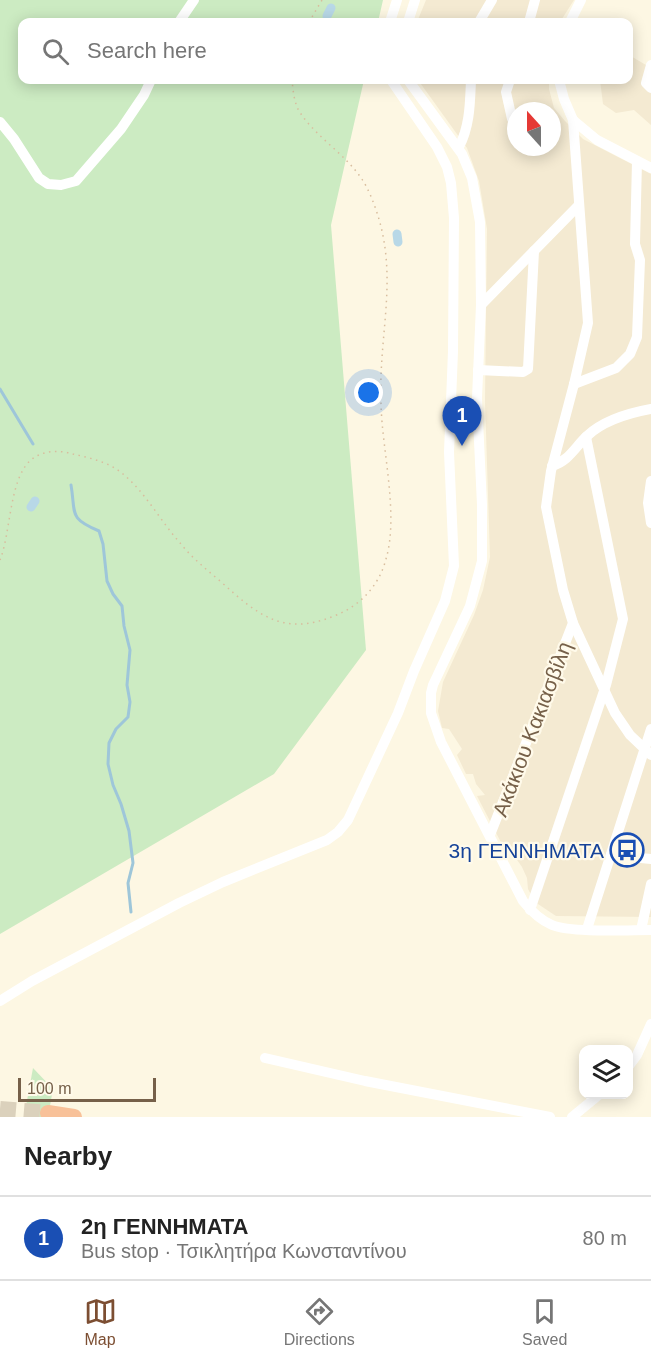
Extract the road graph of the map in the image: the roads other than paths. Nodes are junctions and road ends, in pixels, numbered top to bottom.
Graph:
1 (194, 0) edge
2 (397, 0) edge
3 (415, 0) edge
4 (492, 0) edge
5 (535, 0) edge
6 (581, 0) edge
7 (182, 18) edge
8 (391, 18) edge
9 (409, 18) edge
10 (481, 18) edge
11 (530, 18) edge
12 (572, 18) edge
13 (651, 65) edge
14 (149, 84) edge
15 (394, 84) edge
16 (411, 84) edge
17 (471, 84) edge
18 (509, 84) edge
19 (560, 84) edge
20 (651, 88) edge
21 (508, 102) edge
22 (573, 120) junction
23 (0, 122) edge
24 (459, 147) junction
25 (637, 161) junction
26 (651, 168) edge
27 (579, 205) junction
28 (534, 251) junction
29 (480, 304) junction
30 (478, 370) junction
31 (574, 384) junction
32 (651, 408) edge
33 (586, 437) junction
34 (552, 466) junction
35 (651, 481) edge
36 (651, 523) edge
37 (573, 623) junction
38 (603, 690) junction
39 (651, 729) edge
40 (648, 752) edge
41 (490, 835) junction
42 (611, 855) junction
43 (651, 859) edge
44 (651, 884) edge
45 (530, 910) junction
46 (587, 929) junction
47 (646, 930) edge
48 (0, 1001) edge
49 (651, 1024) edge
50 (265, 1058) dead end
51 (633, 1058) edge
52 (595, 1099) edge
53 (48, 1113) dead end
54 (74, 1117) edge
55 (550, 1117) edge
56 (572, 1117) edge

1 - 7 street
2 - 8 street
3 - 9 street
4 - 10 street
5 - 11 street
6 - 12 street
13 - 20 street
14 - 23 street
15 - 48 street
16 - 24 street
17 - 24 street
18 - 21 street
19 - 22 street
22 - 25 street
22 - 27 street
24 - 29 street
25 - 26 street
25 - 31 street
27 - 28 street
27 - 31 street
28 - 29 street
28 - 30 street
29 - 30 street
30 - 41 street
31 - 34 street
32 - 33 street
33 - 34 street
33 - 38 street
34 - 37 street
35 - 36 street
37 - 38 street
37 - 41 street, Ακάκιου Κακιασβίλη
38 - 40 street
38 - 45 street
39 - 40 street
40 - 42 street
41 - 45 street
42 - 43 street
42 - 46 street
44 - 47 street
45 - 46 street
46 - 47 street
49 - 51 street
50 - 55 street
52 - 56 street
53 - 54 highway

